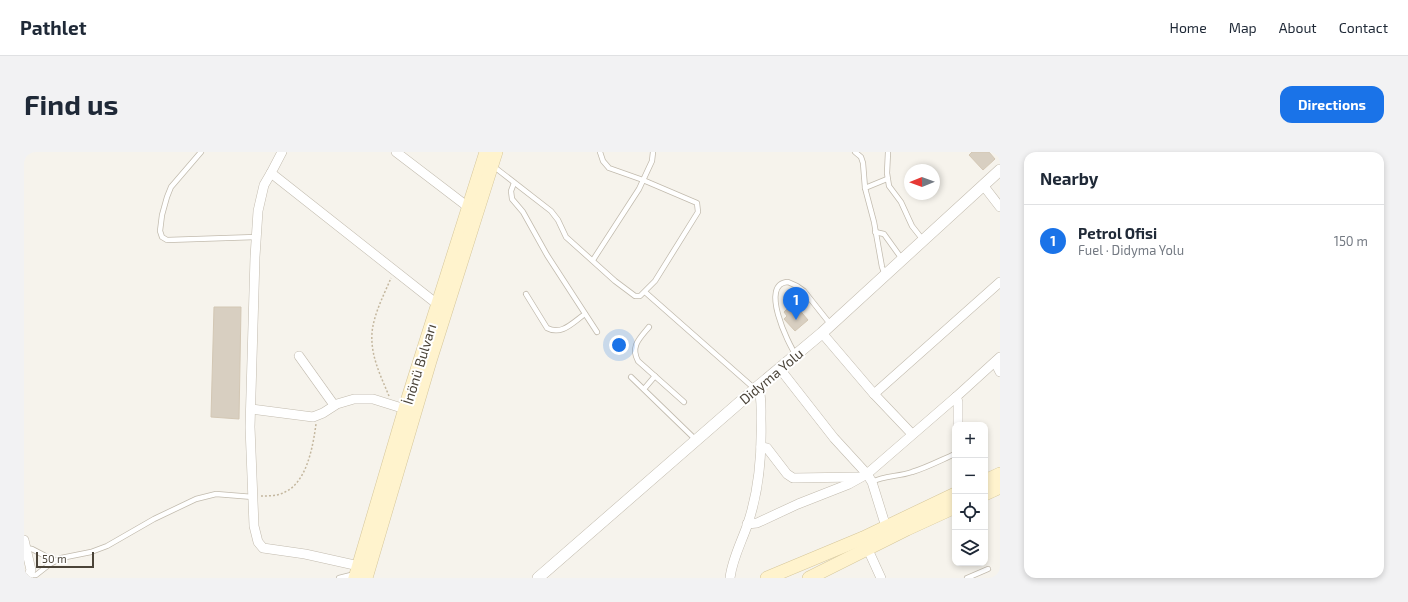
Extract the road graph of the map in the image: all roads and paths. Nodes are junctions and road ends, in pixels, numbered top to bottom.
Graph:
1 (201, 152) edge
2 (282, 152) edge
3 (396, 152) edge
4 (486, 152) edge
5 (496, 152) edge
6 (600, 152) edge
7 (653, 152) edge
8 (855, 152) edge
9 (888, 152) edge
10 (492, 165) junction
11 (1000, 170) edge
12 (271, 173) junction
13 (887, 179) junction
14 (643, 180) junction
15 (514, 183) junction
16 (983, 185) junction
17 (865, 188) junction
18 (468, 207) junction
19 (1000, 207) edge
20 (875, 232) junction
21 (257, 237) junction
22 (923, 240) junction
23 (902, 259) junction
24 (593, 260) junction
25 (394, 270) junction
26 (885, 275) junction
27 (1000, 282) edge
28 (645, 292) junction
29 (526, 294) dead end
30 (438, 304) junction
31 (585, 314) junction
32 (831, 325) junction
33 (649, 327) dead end
34 (597, 332) dead end
35 (822, 333) junction
36 (796, 355) junction
37 (299, 356) dead end
38 (998, 359) edge
39 (780, 369) junction
40 (1000, 372) edge
41 (655, 376) junction
42 (631, 377) dead end
43 (756, 388) junction
44 (644, 389) junction
45 (874, 394) junction
46 (956, 397) junction
47 (684, 402) dead end
48 (334, 405) junction
49 (392, 405) junction
50 (251, 409) junction
51 (405, 409) junction
52 (316, 416) junction
53 (958, 422) edge
54 (912, 434) junction
55 (696, 440) junction
56 (760, 447) junction
57 (952, 455) edge
58 (1000, 474) edge
59 (863, 475) junction
60 (988, 480) edge
61 (872, 482) junction
62 (1000, 487) edge
63 (988, 493) edge
64 (952, 495) edge
65 (253, 497) junction
66 (952, 508) edge
67 (747, 524) junction
68 (886, 527) junction
69 (865, 543) junction
70 (25, 544) edge
71 (55, 561) junction
72 (988, 570) dead end
73 (359, 574) edge
74 (29, 577) edge
75 (339, 578) edge
76 (538, 578) edge
77 (730, 578) edge
78 (767, 578) edge
79 (809, 578) edge
80 (881, 578) edge
81 (967, 578) edge

1 - 21 lane
2 - 12 street
3 - 18 street
4 - 18 main road, İnönü Bulvarı
5 - 10 main road, İnönü Bulvarı
6 - 14 lane
7 - 14 lane
8 - 17 lane
9 - 13 lane
10 - 15 lane
10 - 73 main road, İnönü Bulvarı
11 - 16 street, Didyma Yolu
12 - 21 street
12 - 25 street
13 - 17 lane
13 - 22 lane
14 - 24 lane
14 - 28 lane
15 - 24 lane
15 - 31 lane
16 - 19 street
16 - 22 street, Didyma Yolu
17 - 20 lane
18 - 30 main road, İnönü Bulvarı
20 - 23 lane
20 - 26 lane
21 - 50 street
22 - 23 street, Didyma Yolu
23 - 26 street, Didyma Yolu
24 - 28 lane
25 - 30 street
25 - 49 path
26 - 32 street, Didyma Yolu
27 - 45 street
28 - 43 lane
29 - 31 lane
30 - 51 main road, İnönü Bulvarı
31 - 34 lane
32 - 35 street, Didyma Yolu
32 - 36 lane
33 - 41 lane
35 - 36 street, Didyma Yolu
35 - 45 street
36 - 39 street, Didyma Yolu
37 - 48 street
38 - 40 street
38 - 46 street
39 - 43 street, Didyma Yolu
39 - 59 street
41 - 44 lane
41 - 47 lane
42 - 44 lane
43 - 55 street, Didyma Yolu
43 - 56 street
44 - 55 lane
45 - 54 street
46 - 53 street
46 - 54 street
48 - 49 street
48 - 52 street
49 - 51 street
50 - 52 street
50 - 65 street
51 - 73 main road, İnönü Bulvarı
52 - 65 path
54 - 59 street
55 - 76 street, Didyma Yolu
56 - 59 street
56 - 67 street
57 - 61 lane
58 - 60 main road
59 - 61 street
59 - 67 street
61 - 68 street
62 - 63 main road
64 - 68 main road
65 - 71 lane
65 - 73 street
66 - 69 main road
67 - 77 street
68 - 69 main road
69 - 78 main road
69 - 79 main road
69 - 80 street
70 - 71 lane
70 - 74 street
71 - 74 lane
72 - 81 lane
73 - 75 lane

